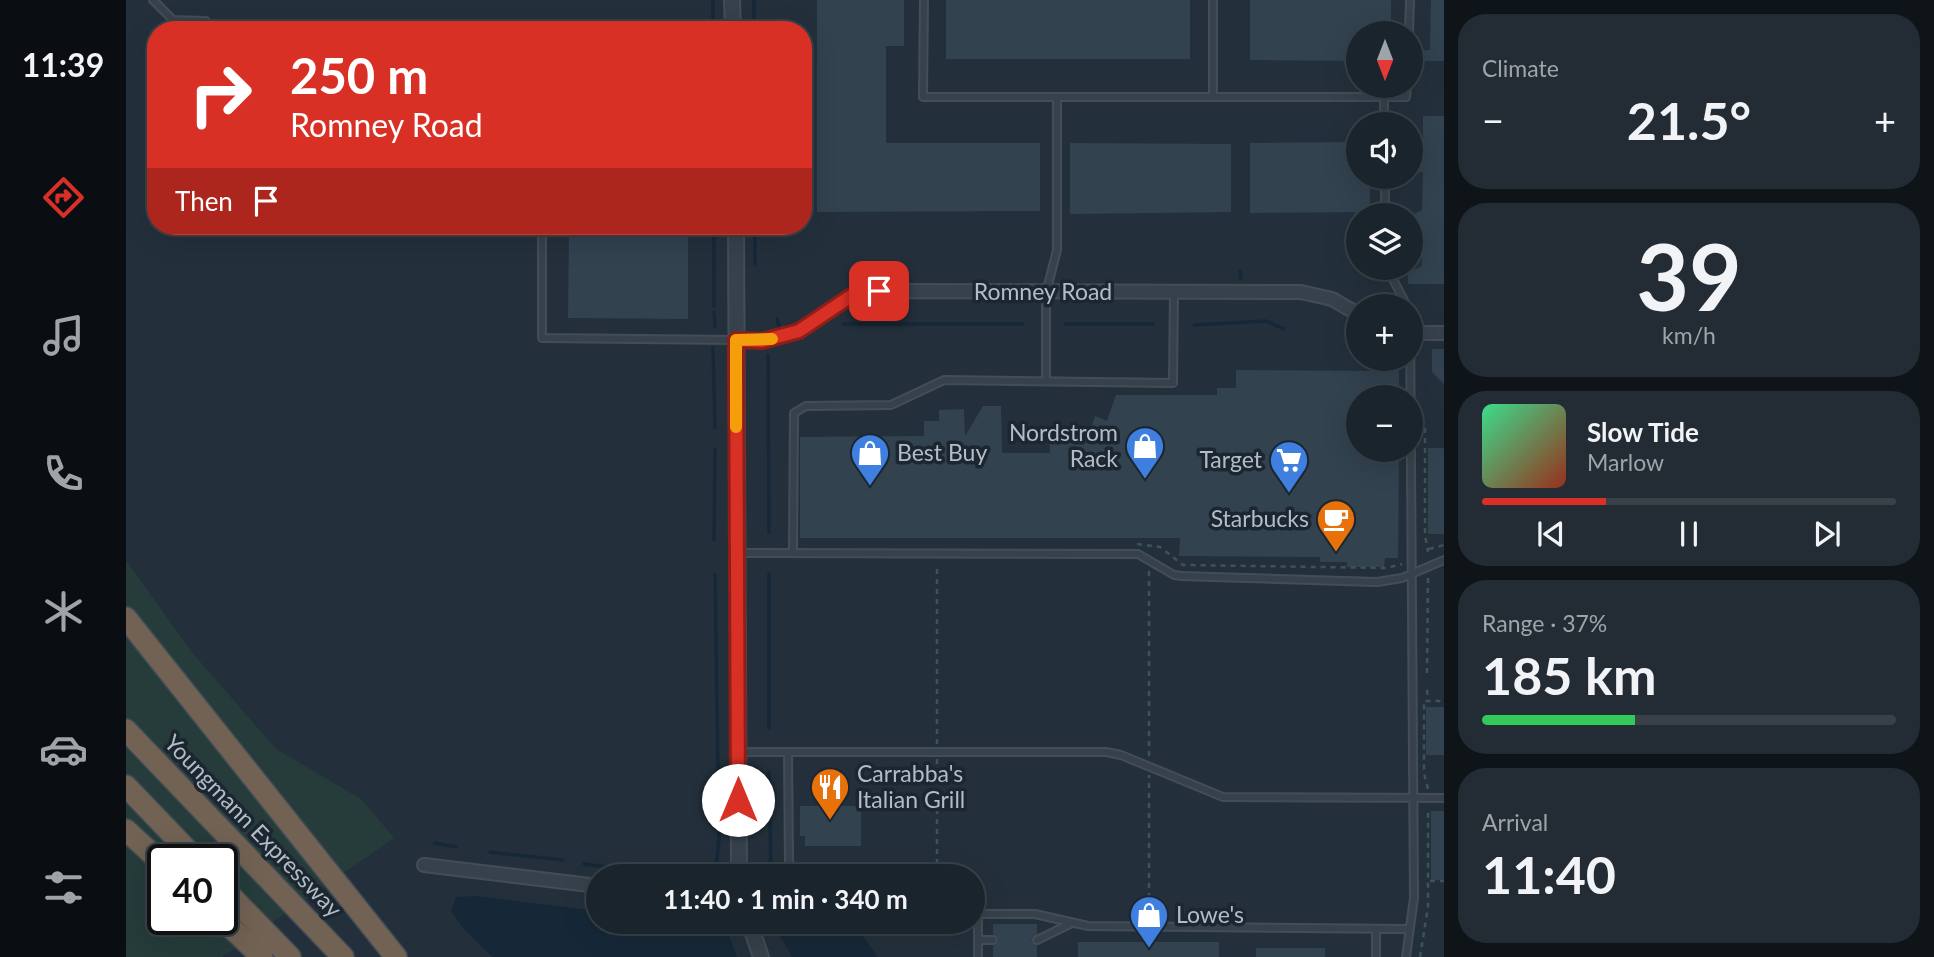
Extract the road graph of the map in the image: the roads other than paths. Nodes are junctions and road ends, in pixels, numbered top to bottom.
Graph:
1 (153, 0) edge
2 (732, 0) edge
3 (924, 0) edge
4 (1213, 0) edge
5 (1410, 0) edge
6 (206, 21) dead end
7 (733, 21) edge
8 (1409, 21) edge
9 (1057, 97) junction
10 (1213, 97) junction
11 (1346, 97) edge
12 (542, 235) edge
13 (736, 235) edge
14 (1174, 292) junction
15 (1046, 293) junction
16 (1346, 307) edge
17 (1423, 330) edge
18 (1444, 333) edge
19 (736, 340) junction
20 (1411, 371) edge
21 (1046, 381) junction
22 (736, 553) junction
23 (793, 553) junction
24 (1444, 560) edge
25 (1412, 574) junction
26 (126, 618) edge
27 (126, 730) edge
28 (737, 752) junction
29 (788, 752) junction
30 (126, 786) edge
31 (1414, 797) junction
32 (1444, 798) edge
33 (126, 830) edge
34 (182, 844) edge
35 (147, 849) edge
36 (739, 864) edge
37 (790, 864) edge
38 (424, 865) dead end
39 (586, 885) edge
40 (238, 903) edge
41 (985, 914) edge
42 (1070, 924) junction
43 (1376, 929) junction
44 (1408, 929) junction
45 (238, 934) edge
46 (752, 934) edge
47 (977, 934) edge
48 (978, 940) junction
49 (993, 940) dead end
50 (1037, 940) dead end
51 (262, 957) edge
52 (290, 957) edge
53 (343, 957) edge
54 (396, 957) edge
55 (761, 957) edge
56 (978, 957) edge
57 (1376, 957) edge
58 (1406, 957) edge

1 - 6 lane
2 - 7 street
3 - 9 lane
4 - 10 lane
5 - 8 lane
9 - 10 lane
9 - 15 lane
10 - 11 lane
12 - 19 lane
13 - 19 street
14 - 15 street, Romney Road
14 - 16 street, Romney Road
14 - 21 lane
15 - 19 street, Romney Road
15 - 21 lane
17 - 18 street
19 - 22 street
20 - 25 lane
21 - 23 lane
22 - 23 lane
22 - 28 street
23 - 25 lane
24 - 25 lane
25 - 31 lane
26 - 54 highway
27 - 53 highway, Youngmann Expressway
28 - 29 lane
28 - 36 street
29 - 31 lane
29 - 37 lane
30 - 34 highway
31 - 32 lane
31 - 44 lane
33 - 35 highway
38 - 39 street
40 - 52 highway
41 - 42 lane
42 - 43 lane
42 - 50 lane
43 - 44 lane
43 - 57 lane
44 - 58 lane
45 - 51 highway
46 - 55 street
47 - 48 lane
48 - 49 lane
48 - 56 lane

